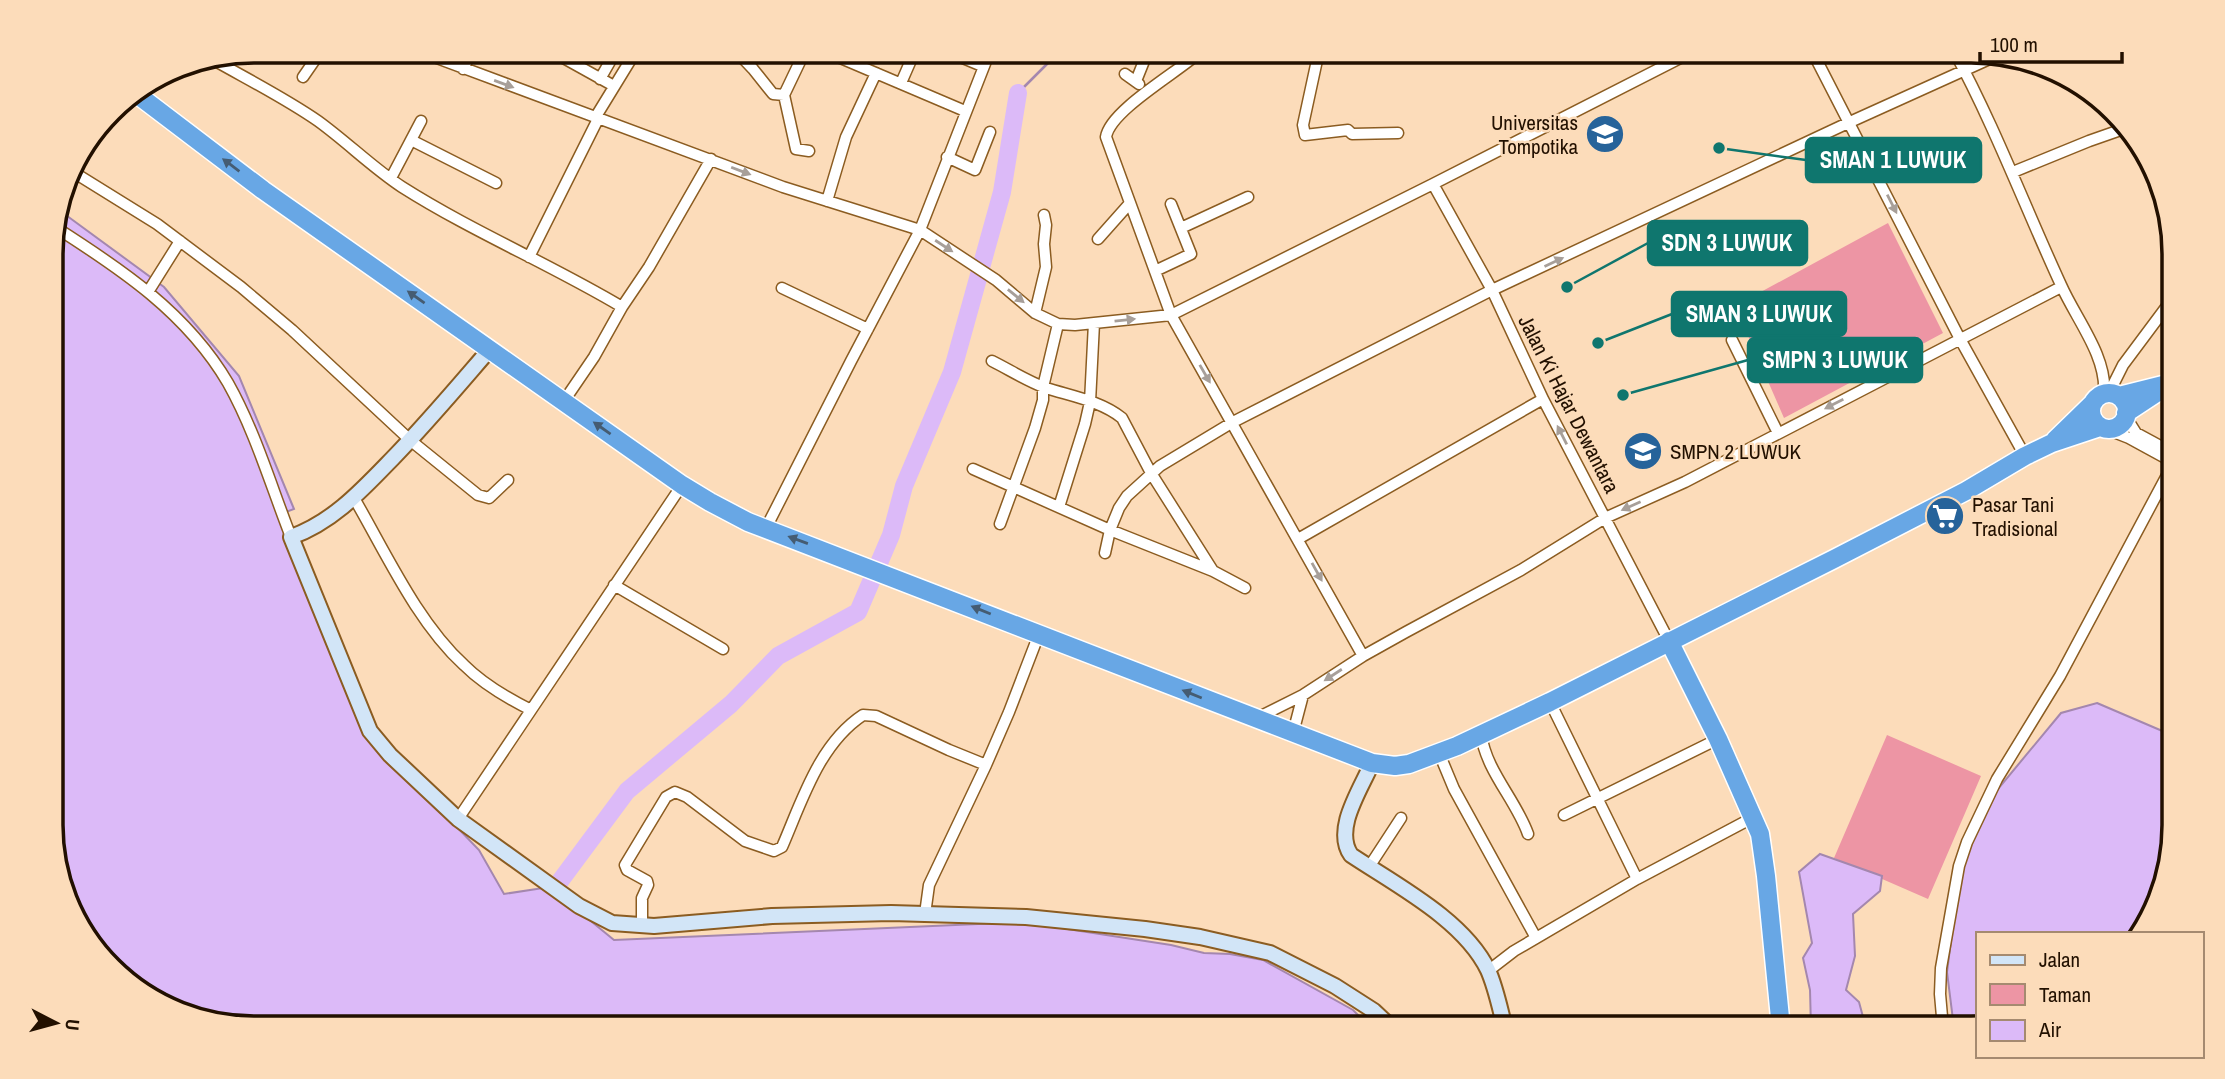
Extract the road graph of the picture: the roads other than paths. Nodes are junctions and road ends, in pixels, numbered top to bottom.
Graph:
1 (313, 63) edge
2 (448, 63) edge
3 (466, 63) edge
4 (572, 63) edge
5 (610, 63) edge
6 (628, 63) edge
7 (749, 63) edge
8 (800, 63) edge
9 (852, 63) edge
10 (910, 63) edge
11 (975, 63) edge
12 (984, 63) edge
13 (1143, 63) edge
14 (1186, 63) edge
15 (1316, 63) edge
16 (1670, 63) edge
17 (1818, 63) edge
18 (1961, 63) edge
19 (1980, 63) edge
20 (224, 66) edge
21 (982, 66) junction
22 (463, 69) junction
23 (1965, 70) junction
24 (876, 73) junction
25 (1125, 74) dead end
26 (303, 77) dead end
27 (600, 79) junction
28 (1136, 81) junction
29 (901, 83) junction
30 (614, 86) junction
31 (1148, 90) junction
32 (784, 95) junction
33 (142, 99) edge
34 (965, 111) junction
35 (597, 118) junction
36 (421, 121) dead end
37 (1850, 122) junction
38 (990, 132) dead end
39 (1398, 132) dead end
40 (2117, 132) edge
41 (411, 140) junction
42 (809, 151) dead end
43 (947, 157) junction
44 (710, 159) junction
45 (2013, 172) junction
46 (80, 176) edge
47 (391, 178) junction
48 (496, 183) dead end
49 (1433, 184) junction
50 (1248, 197) dead end
51 (827, 201) junction
52 (1130, 203) junction
53 (1171, 204) dead end
54 (1044, 215) dead end
55 (1181, 228) junction
56 (920, 230) junction
57 (64, 233) edge
58 (1098, 239) dead end
59 (180, 241) junction
60 (529, 257) junction
61 (1155, 271) junction
62 (2062, 287) junction
63 (782, 288) dead end
64 (1492, 290) junction
65 (148, 292) junction
66 (622, 307) junction
67 (1035, 313) junction
68 (2162, 313) edge
69 (1171, 315) junction
70 (1094, 323) junction
71 (1058, 324) junction
72 (868, 329) junction
73 (1960, 339) junction
74 (1732, 340) dead end
75 (490, 349) junction
76 (992, 361) dead end
77 (2162, 385) edge
78 (1043, 387) junction
79 (2162, 389) edge
80 (2106, 396) junction
81 (1543, 399) junction
82 (564, 401) junction
83 (1090, 402) junction
84 (2126, 415) junction
85 (1233, 422) junction
86 (2103, 428) junction
87 (1778, 433) junction
88 (410, 440) junction
89 (2052, 443) junction
90 (2162, 447) edge
91 (2025, 456) junction
92 (2162, 457) edge
93 (973, 469) dead end
94 (1151, 473) junction
95 (508, 480) dead end
96 (2162, 484) edge
97 (682, 485) junction
98 (1015, 487) junction
99 (354, 498) junction
100 (1059, 507) junction
101 (1605, 518) junction
102 (1000, 524) dead end
103 (766, 528) junction
104 (1110, 530) junction
105 (291, 537) junction
106 (1298, 539) junction
107 (1105, 553) dead end
108 (1213, 571) junction
109 (614, 585) junction
110 (1245, 588) dead end
111 (1039, 634) junction
112 (1670, 641) junction
113 (723, 649) dead end
114 (1363, 656) junction
115 (1303, 695) junction
116 (1550, 702) junction
117 (531, 710) junction
118 (1256, 718) junction
119 (1293, 733) junction
120 (1481, 734) junction
121 (1718, 739) junction
122 (1439, 753) junction
123 (1372, 764) junction
124 (986, 765) junction
125 (1597, 798) junction
126 (1564, 815) dead end
127 (1754, 817) junction
128 (458, 818) junction
129 (1401, 818) dead end
130 (1528, 834) dead end
131 (1369, 867) junction
132 (1637, 879) junction
133 (925, 914) junction
134 (642, 926) junction
135 (1536, 939) junction
136 (1488, 971) junction
137 (1379, 1016) edge
138 (1501, 1016) edge
139 (1780, 1016) edge
140 (1942, 1016) edge

1 - 26 street
2 - 22 street
3 - 22 street
4 - 27 street
5 - 27 street
6 - 30 street
7 - 32 street
8 - 32 street
9 - 24 street
10 - 29 street
11 - 21 street
12 - 21 street
13 - 28 street
14 - 31 street
15 - 39 street
16 - 49 street
17 - 37 street
18 - 23 street
19 - 23 street
20 - 47 street
21 - 34 street
22 -> 35 street
23 - 37 street
23 - 45 street
24 - 29 street
24 - 51 street
25 - 28 street
27 - 30 street
28 - 31 street
29 - 34 street
30 - 35 street
31 - 52 street
32 - 42 street
75 -> 33 highway
34 - 43 street
35 - 44 street
35 - 60 street
36 - 41 street
64 -> 37 street
37 -> 73 street
38 - 43 street
40 - 45 street
41 - 47 street
41 - 48 street
43 - 56 street
44 -> 51 street
44 - 66 street
45 - 62 street
46 - 59 street
47 - 60 street
49 - 64 street, Jalan Ki Hajar Dewantara
49 - 69 street
50 - 55 street
51 - 56 street
52 - 58 street
52 - 61 street
53 - 55 street
54 - 67 street
55 - 61 street
56 -> 67 street
56 - 72 street
57 - 65 street
59 - 65 street
59 - 88 street
60 - 66 street
61 - 69 street
62 - 73 street
62 - 80 street
63 - 72 street
64 - 81 street, Jalan Ki Hajar Dewantara
64 - 85 street
65 - 105 street
66 - 82 street
67 - 71 street
68 - 80 street
70 -> 69 street
69 -> 85 street
70 - 71 street
70 - 83 street
71 - 78 street
72 - 103 street
73 -> 87 street
73 - 91 street
74 - 87 street
75 - 82 highway
75 - 88 street
76 - 78 street
77 - 80 highway
78 - 83 street
78 - 98 street
79 - 84 highway
80 - 84 highway
80 - 86 highway
80 - 89 highway
101 -> 81 street, Jalan Ki Hajar Dewantara
81 - 106 street
97 -> 82 highway
83 - 94 street
83 - 100 street
84 - 86 highway
84 - 90 street
85 - 94 street
85 - 106 street
86 - 89 highway
86 - 92 street
87 -> 101 street
88 - 95 street
88 - 99 street
89 - 91 highway
91 - 112 highway
93 - 98 street
94 - 104 street
94 - 108 street
96 - 140 street
97 - 103 highway
97 - 109 street
98 - 100 street
98 - 102 street
99 - 105 street
99 - 117 street
100 - 104 street
101 - 112 street, Jalan Ki Hajar Dewantara
101 - 114 street
111 -> 103 highway
104 - 107 street
104 - 108 street
105 - 128 street
106 -> 114 street
108 - 110 street
109 - 113 street
109 - 117 street
118 -> 111 highway
111 - 124 street
112 - 116 highway
112 - 121 highway
114 -> 115 street
115 - 118 street
115 - 119 street
116 - 120 highway
116 - 125 street
117 - 128 street
118 - 119 highway
119 - 123 highway
120 - 122 highway
120 - 130 street
121 - 125 street
121 - 127 highway
122 - 123 highway
122 - 135 street
123 - 131 street
124 - 133 street
124 - 134 street
125 - 126 street
125 - 132 street
127 - 132 street
127 - 139 highway
128 - 134 street
129 - 131 street
131 - 136 street
132 - 135 street
133 - 134 street
133 - 137 street
135 - 136 street
136 - 138 street

